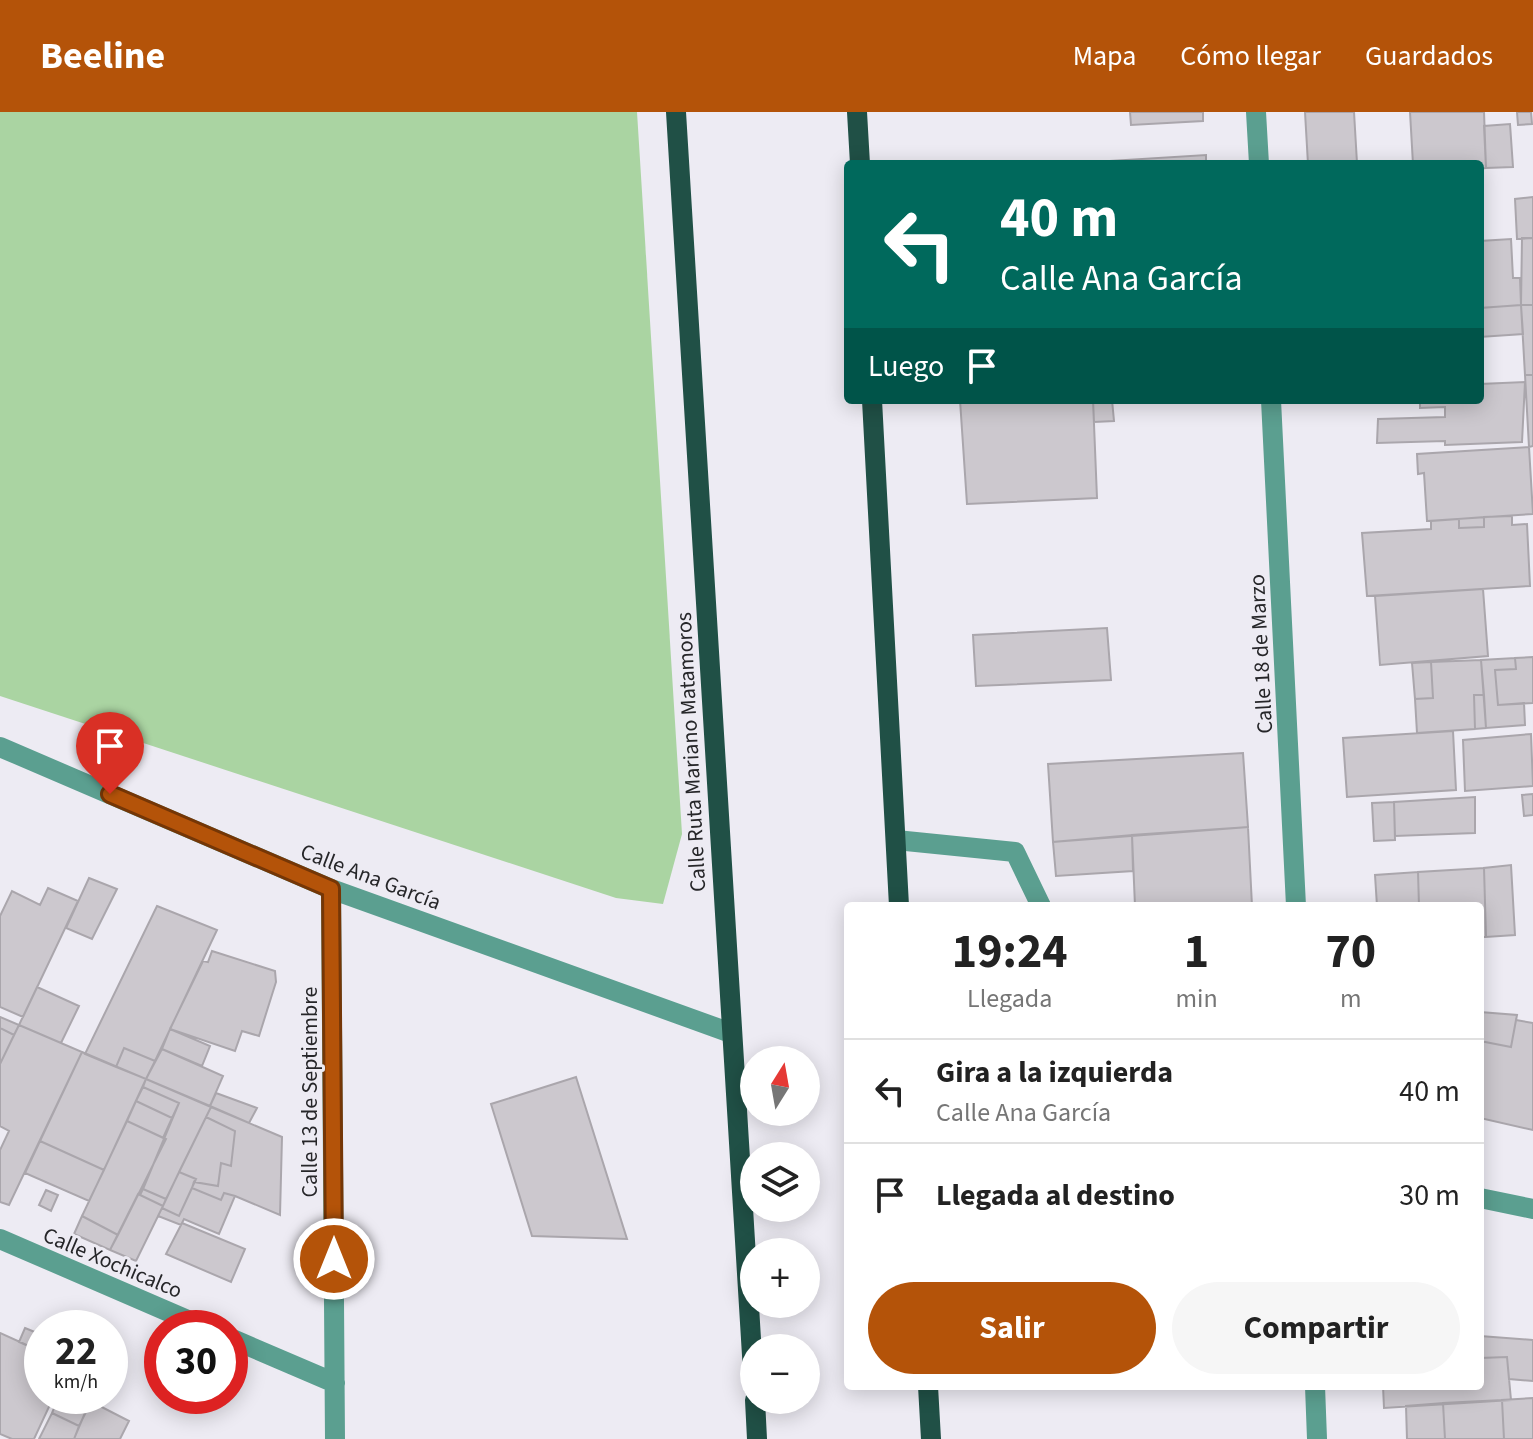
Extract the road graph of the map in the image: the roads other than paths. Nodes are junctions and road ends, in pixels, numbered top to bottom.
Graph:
1 (676, 112) edge
2 (857, 112) edge
3 (1256, 112) edge
4 (860, 160) edge
5 (1259, 160) edge
6 (872, 404) edge
7 (1271, 404) edge
8 (0, 747) edge
9 (896, 840) junction
10 (331, 889) junction
11 (899, 902) edge
12 (1039, 902) edge
13 (1296, 902) edge
14 (731, 1033) junction
15 (1484, 1199) edge
16 (1533, 1209) edge
17 (0, 1239) edge
18 (164, 1310) edge
19 (751, 1334) edge
20 (248, 1346) edge
21 (335, 1383) junction
22 (928, 1390) edge
23 (1315, 1390) edge
24 (756, 1414) edge
25 (335, 1439) edge
26 (757, 1439) edge
27 (931, 1439) edge
28 (1317, 1439) edge

1 - 14 main road, Calle Ruta Mariano Matamoros
2 - 4 main road
3 - 5 street
6 - 9 main road
7 - 13 street, Calle 18 de Marzo
8 - 10 street, Calle Ana García
9 - 11 main road
9 - 12 street
10 - 14 street, Calle Ana García
10 - 21 street, Calle 13 de Septiembre
14 - 19 main road, Calle Ruta Mariano Matamoros
15 - 16 street
17 - 18 street, Calle Xochicalco
20 - 21 street
21 - 25 street, Calle 13 de Septiembre
22 - 27 main road
23 - 28 street
24 - 26 main road

